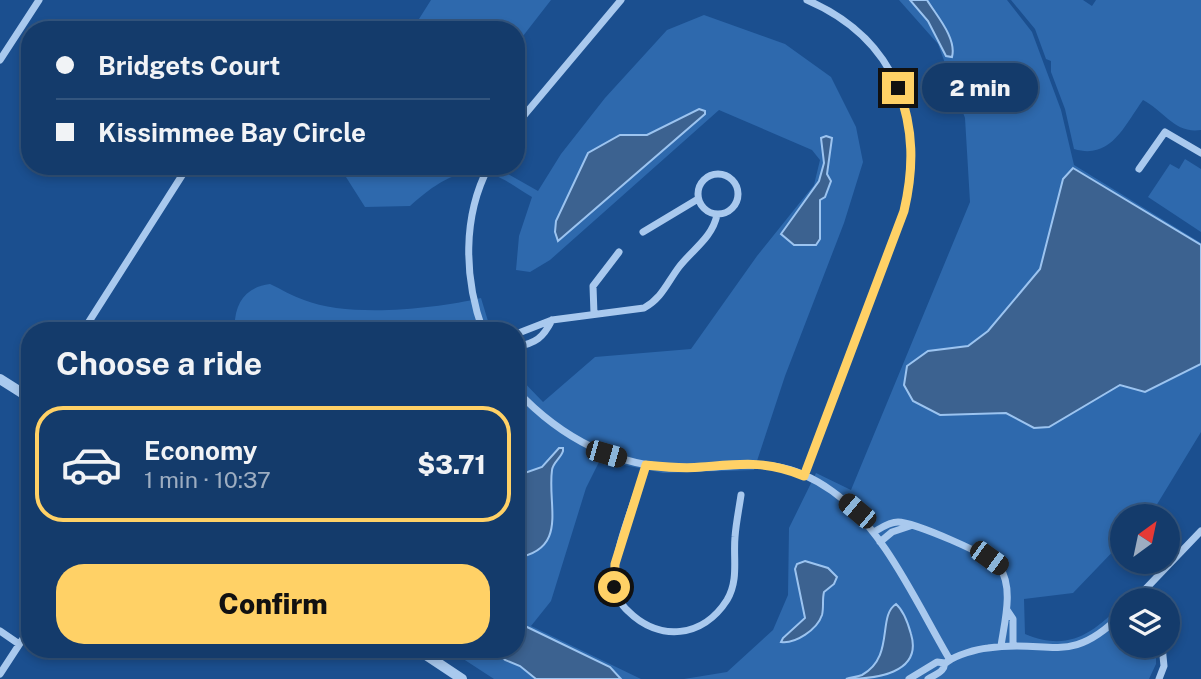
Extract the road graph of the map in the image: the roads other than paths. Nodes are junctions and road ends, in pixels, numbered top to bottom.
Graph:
1 (39, 0) edge
2 (621, 0) edge
3 (807, 0) edge
4 (25, 21) edge
5 (21, 28) edge
6 (0, 60) edge
7 (525, 114) edge
8 (1201, 153) edge
9 (1139, 169) dead end
10 (182, 175) edge
11 (484, 175) edge
12 (698, 199) junction
13 (717, 215) junction
14 (643, 232) dead end
15 (619, 252) dead end
16 (594, 314) junction
17 (552, 320) junction
18 (89, 322) edge
19 (480, 322) edge
20 (525, 330) edge
21 (525, 345) edge
22 (0, 379) edge
23 (21, 392) edge
24 (525, 398) edge
25 (646, 465) junction
26 (804, 476) junction
27 (741, 495) dead end
28 (912, 526) junction
29 (1201, 531) edge
30 (874, 532) junction
31 (880, 542) junction
32 (1146, 588) edge
33 (1007, 610) junction
34 (1110, 626) edge
35 (0, 631) edge
36 (21, 641) edge
37 (19, 644) junction
38 (1013, 645) junction
39 (1001, 646) junction
40 (430, 658) edge
41 (1163, 658) edge
42 (947, 662) junction
43 (0, 674) edge
44 (462, 679) edge
45 (909, 679) edge
46 (928, 679) edge
47 (1160, 679) edge

1 - 4 street
2 - 7 street
3 - 26 street
5 - 6 street
8 - 9 street
10 - 18 street
11 - 19 street
12 - 13 street
12 - 13 street
12 - 14 street
13 - 16 street
15 - 16 street
16 - 17 street
17 - 20 street
17 - 21 street
22 - 23 street
24 - 25 street
25 - 26 street
25 - 27 street
26 - 30 street
28 - 30 street
28 - 31 street
28 - 33 street
29 - 32 street
30 - 31 street
31 - 42 street
33 - 38 street
33 - 39 street
34 - 38 street
35 - 37 street
36 - 37 street
37 - 43 street
38 - 39 street
39 - 42 street
40 - 44 street
41 - 47 street
42 - 45 street
42 - 46 street

